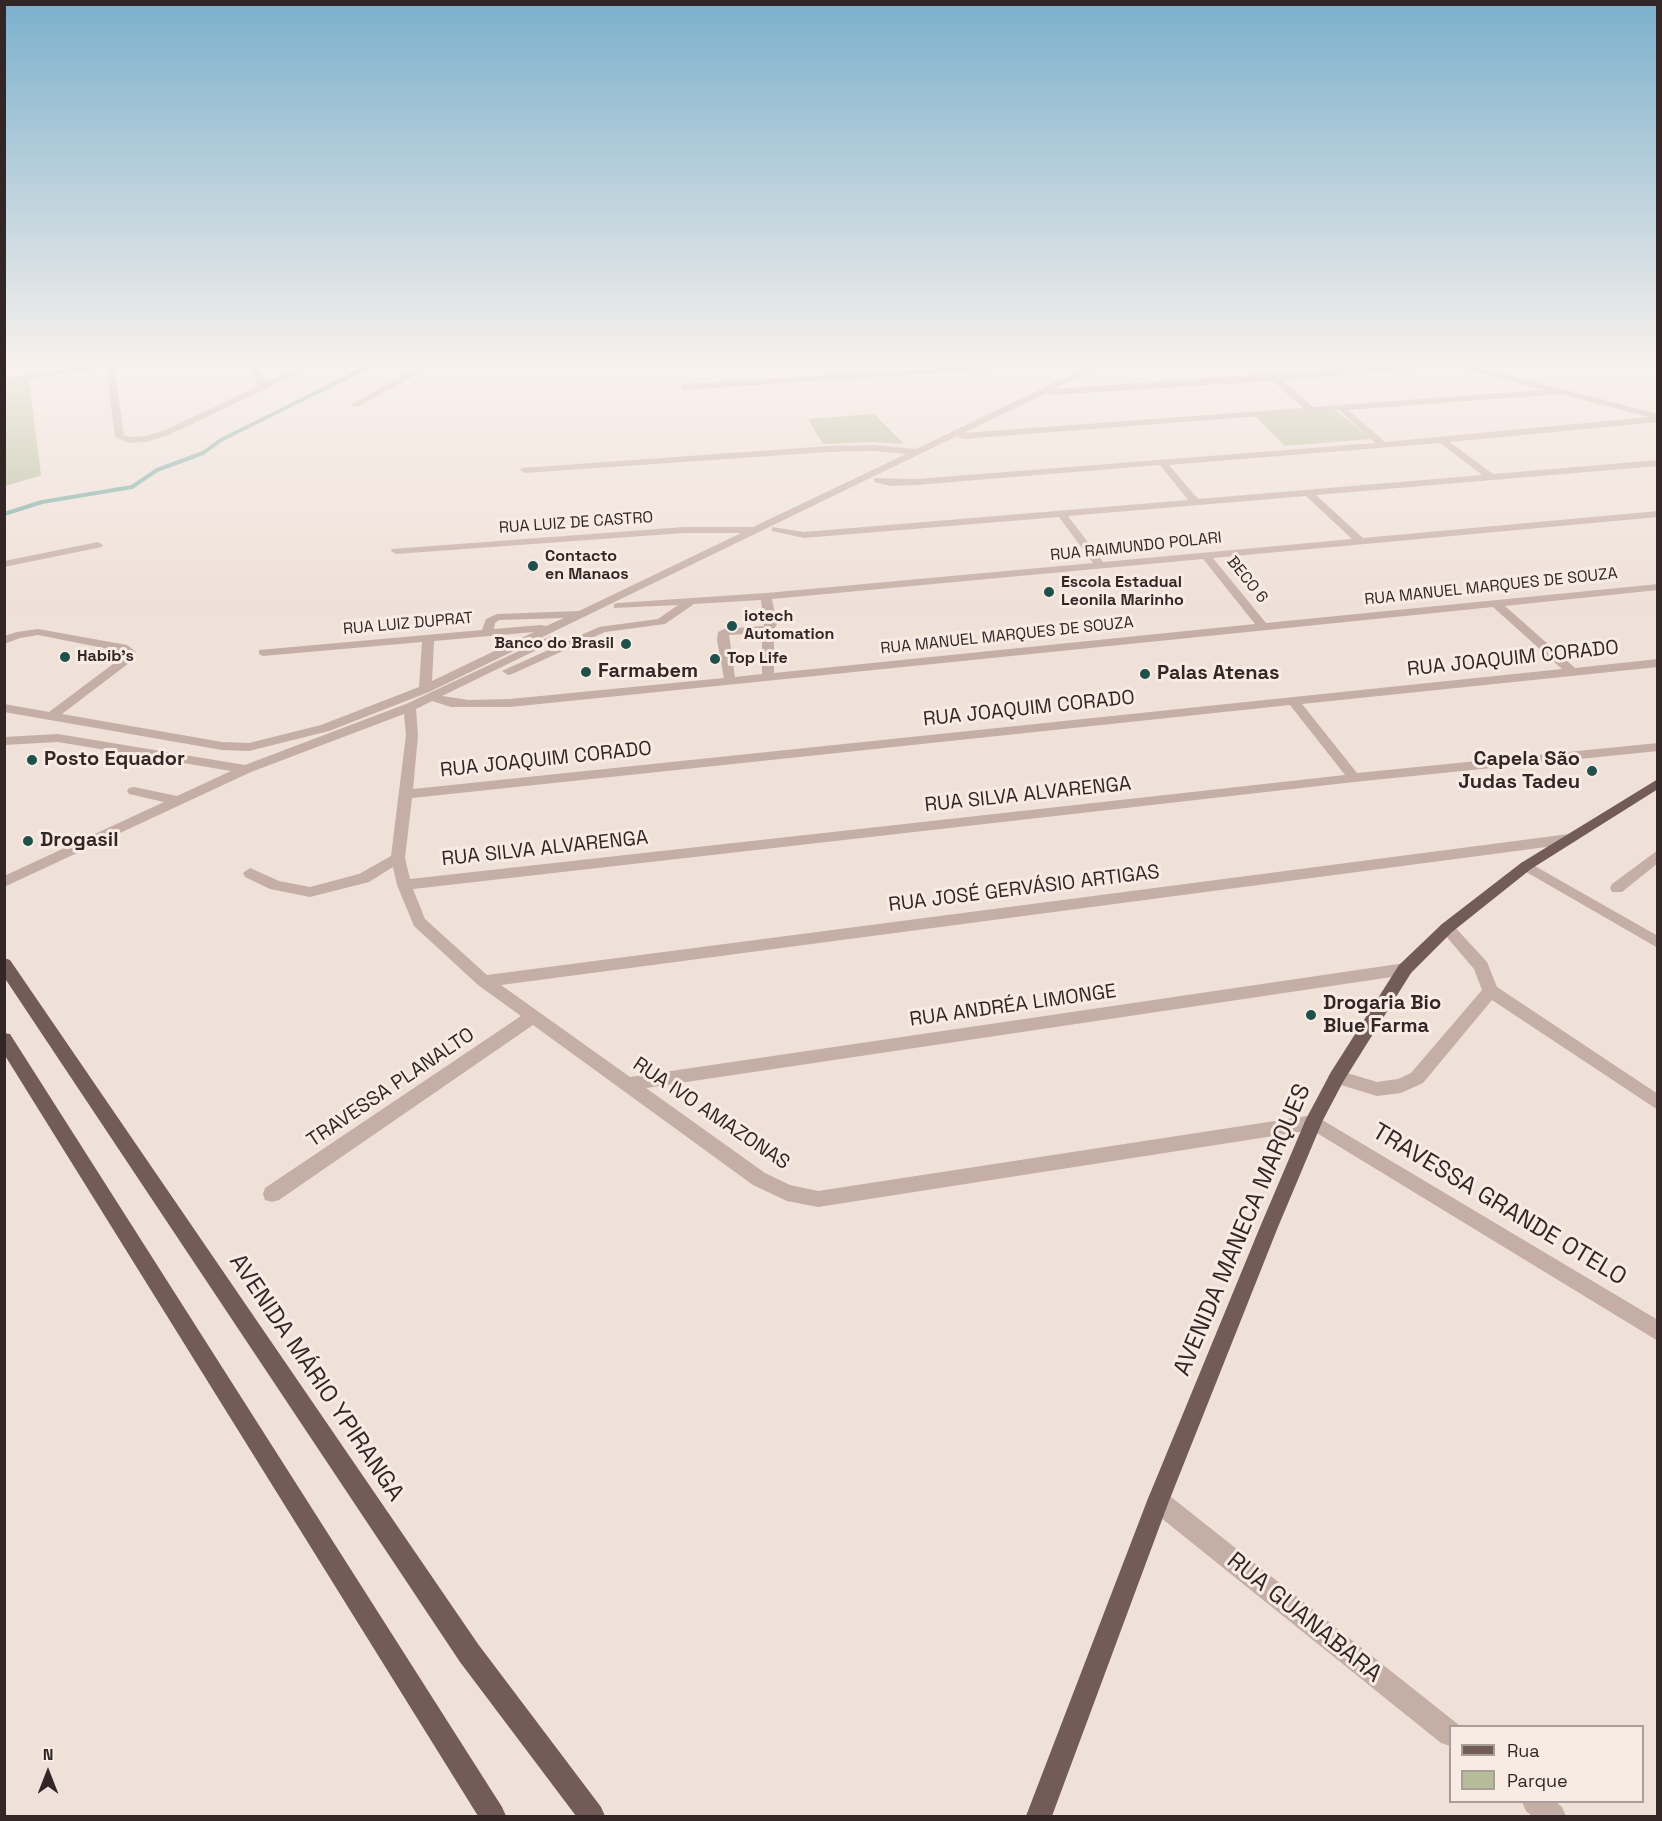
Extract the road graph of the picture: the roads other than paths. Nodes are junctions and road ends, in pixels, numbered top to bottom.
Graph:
1 (931, 447) edge
2 (1343, 447) edge
3 (1451, 447) edge
4 (920, 452) junction
5 (1161, 461) junction
6 (1658, 464) edge
7 (1640, 465) junction
8 (525, 470) dead end
9 (1491, 477) junction
10 (1658, 477) edge
11 (877, 480) junction
12 (1309, 493) junction
13 (1195, 502) junction
14 (1062, 514) junction
15 (1658, 514) edge
16 (776, 529) junction
17 (757, 530) junction
18 (1360, 541) junction
19 (98, 545) dead end
20 (396, 551) dead end
21 (1205, 555) junction
22 (4, 564) edge
23 (1100, 565) junction
24 (1658, 587) edge
25 (766, 596) junction
26 (689, 603) junction
27 (1495, 603) junction
28 (618, 606) junction
29 (582, 614) junction
30 (555, 626) junction
31 (1263, 627) junction
32 (768, 629) junction
33 (488, 634) junction
34 (428, 638) junction
35 (4, 641) edge
36 (263, 652) dead end
37 (1658, 663) edge
38 (1572, 672) junction
39 (769, 676) junction
40 (492, 680) dead end
41 (730, 681) junction
42 (429, 693) junction
43 (1293, 701) junction
44 (410, 707) junction
45 (4, 708) edge
46 (52, 716) junction
47 (4, 741) edge
48 (1658, 747) edge
49 (246, 769) junction
50 (1354, 778) junction
51 (1658, 783) edge
52 (134, 791) dead end
53 (405, 794) junction
54 (179, 801) junction
55 (1569, 838) junction
56 (1658, 855) edge
57 (399, 858) junction
58 (1526, 866) junction
59 (250, 873) dead end
60 (4, 882) edge
61 (404, 885) junction
62 (1617, 888) dead end
63 (1447, 927) junction
64 (1658, 943) edge
65 (4, 964) edge
66 (1405, 969) junction
67 (484, 981) junction
68 (1490, 991) junction
69 (533, 1017) junction
70 (4, 1039) edge
71 (1337, 1077) junction
72 (626, 1084) junction
73 (1658, 1103) edge
74 (1314, 1122) junction
75 (272, 1194) dead end
76 (1658, 1331) edge
77 (1158, 1501) junction
78 (1449, 1733) edge
79 (1535, 1803) edge
80 (493, 1816) edge
81 (592, 1816) edge
82 (1039, 1816) edge
83 (1553, 1816) edge

1 - 4 street
2 - 5 street
3 - 9 street
4 - 8 street
4 - 11 street
4 - 17 street
5 - 11 street
5 - 13 street
6 - 7 street
7 - 9 street
7 - 10 street
9 - 12 street
11 - 16 street
12 - 13 street
12 - 18 street
13 - 14 street
14 - 16 street
14 - 23 street
15 - 18 street, RUA RAIMUNDO POLARI
16 - 28 street
17 - 20 street, RUA LUIZ DE CASTRO
17 - 29 street
18 - 21 street, RUA RAIMUNDO POLARI
19 - 22 street
21 - 23 street, RUA RAIMUNDO POLARI
21 - 31 street, BECO 6
23 - 25 street, RUA RAIMUNDO POLARI
24 - 27 street, RUA MANUEL MARQUES DE SOUZA
25 - 26 street, RUA RAIMUNDO POLARI
25 - 32 street
26 - 28 street, RUA RAIMUNDO POLARI
26 - 40 street
27 - 31 street, RUA MANUEL MARQUES DE SOUZA
27 - 38 street
28 - 42 street
29 - 30 street
29 - 33 street
30 - 33 street, RUA LUIZ DUPRAT
30 - 42 street
31 - 39 street, RUA MANUEL MARQUES DE SOUZA
32 - 39 street
32 - 41 street
33 - 34 street, RUA LUIZ DUPRAT
34 - 36 street, RUA LUIZ DUPRAT
34 - 42 street
35 - 46 street
37 - 38 street, RUA JOAQUIM CORADO
38 - 43 street, RUA JOAQUIM CORADO
39 - 41 street, RUA MANUEL MARQUES DE SOUZA
41 - 42 street, RUA MANUEL MARQUES DE SOUZA
42 - 44 street
42 - 46 street
43 - 50 street
43 - 53 street, RUA JOAQUIM CORADO
44 - 49 street
44 - 53 street, RUA IVO AMAZONAS
45 - 46 street
47 - 49 street
48 - 50 street, RUA SILVA ALVARENGA
49 - 54 street
50 - 61 street, RUA SILVA ALVARENGA
51 - 55 main road, AVENIDA MANECA MARQUES
52 - 54 street
53 - 57 street, RUA IVO AMAZONAS
54 - 60 street
55 - 58 main road, AVENIDA MANECA MARQUES
55 - 67 street, RUA JOSÉ GERVÁSIO ARTIGAS
56 - 62 street
57 - 59 street
57 - 61 street, RUA IVO AMAZONAS
58 - 63 main road, AVENIDA MANECA MARQUES
58 - 64 street
61 - 67 street, RUA IVO AMAZONAS
63 - 66 main road, AVENIDA MANECA MARQUES
63 - 68 street
65 - 81 main road, AVENIDA MÁRIO YPIRANGA
66 - 71 main road, AVENIDA MANECA MARQUES
66 - 72 street, RUA ANDRÉA LIMONGE
67 - 69 street, RUA IVO AMAZONAS
68 - 71 street
68 - 73 street
69 - 72 street, RUA IVO AMAZONAS
69 - 75 street, TRAVESSA PLANALTO
70 - 80 main road
71 - 74 main road, AVENIDA MANECA MARQUES
72 - 74 street, RUA IVO AMAZONAS
74 - 76 street, TRAVESSA GRANDE OTELO
74 - 77 main road, AVENIDA MANECA MARQUES
77 - 78 street, RUA GUANABARA
77 - 82 main road, AVENIDA MANECA MARQUES
79 - 83 street

